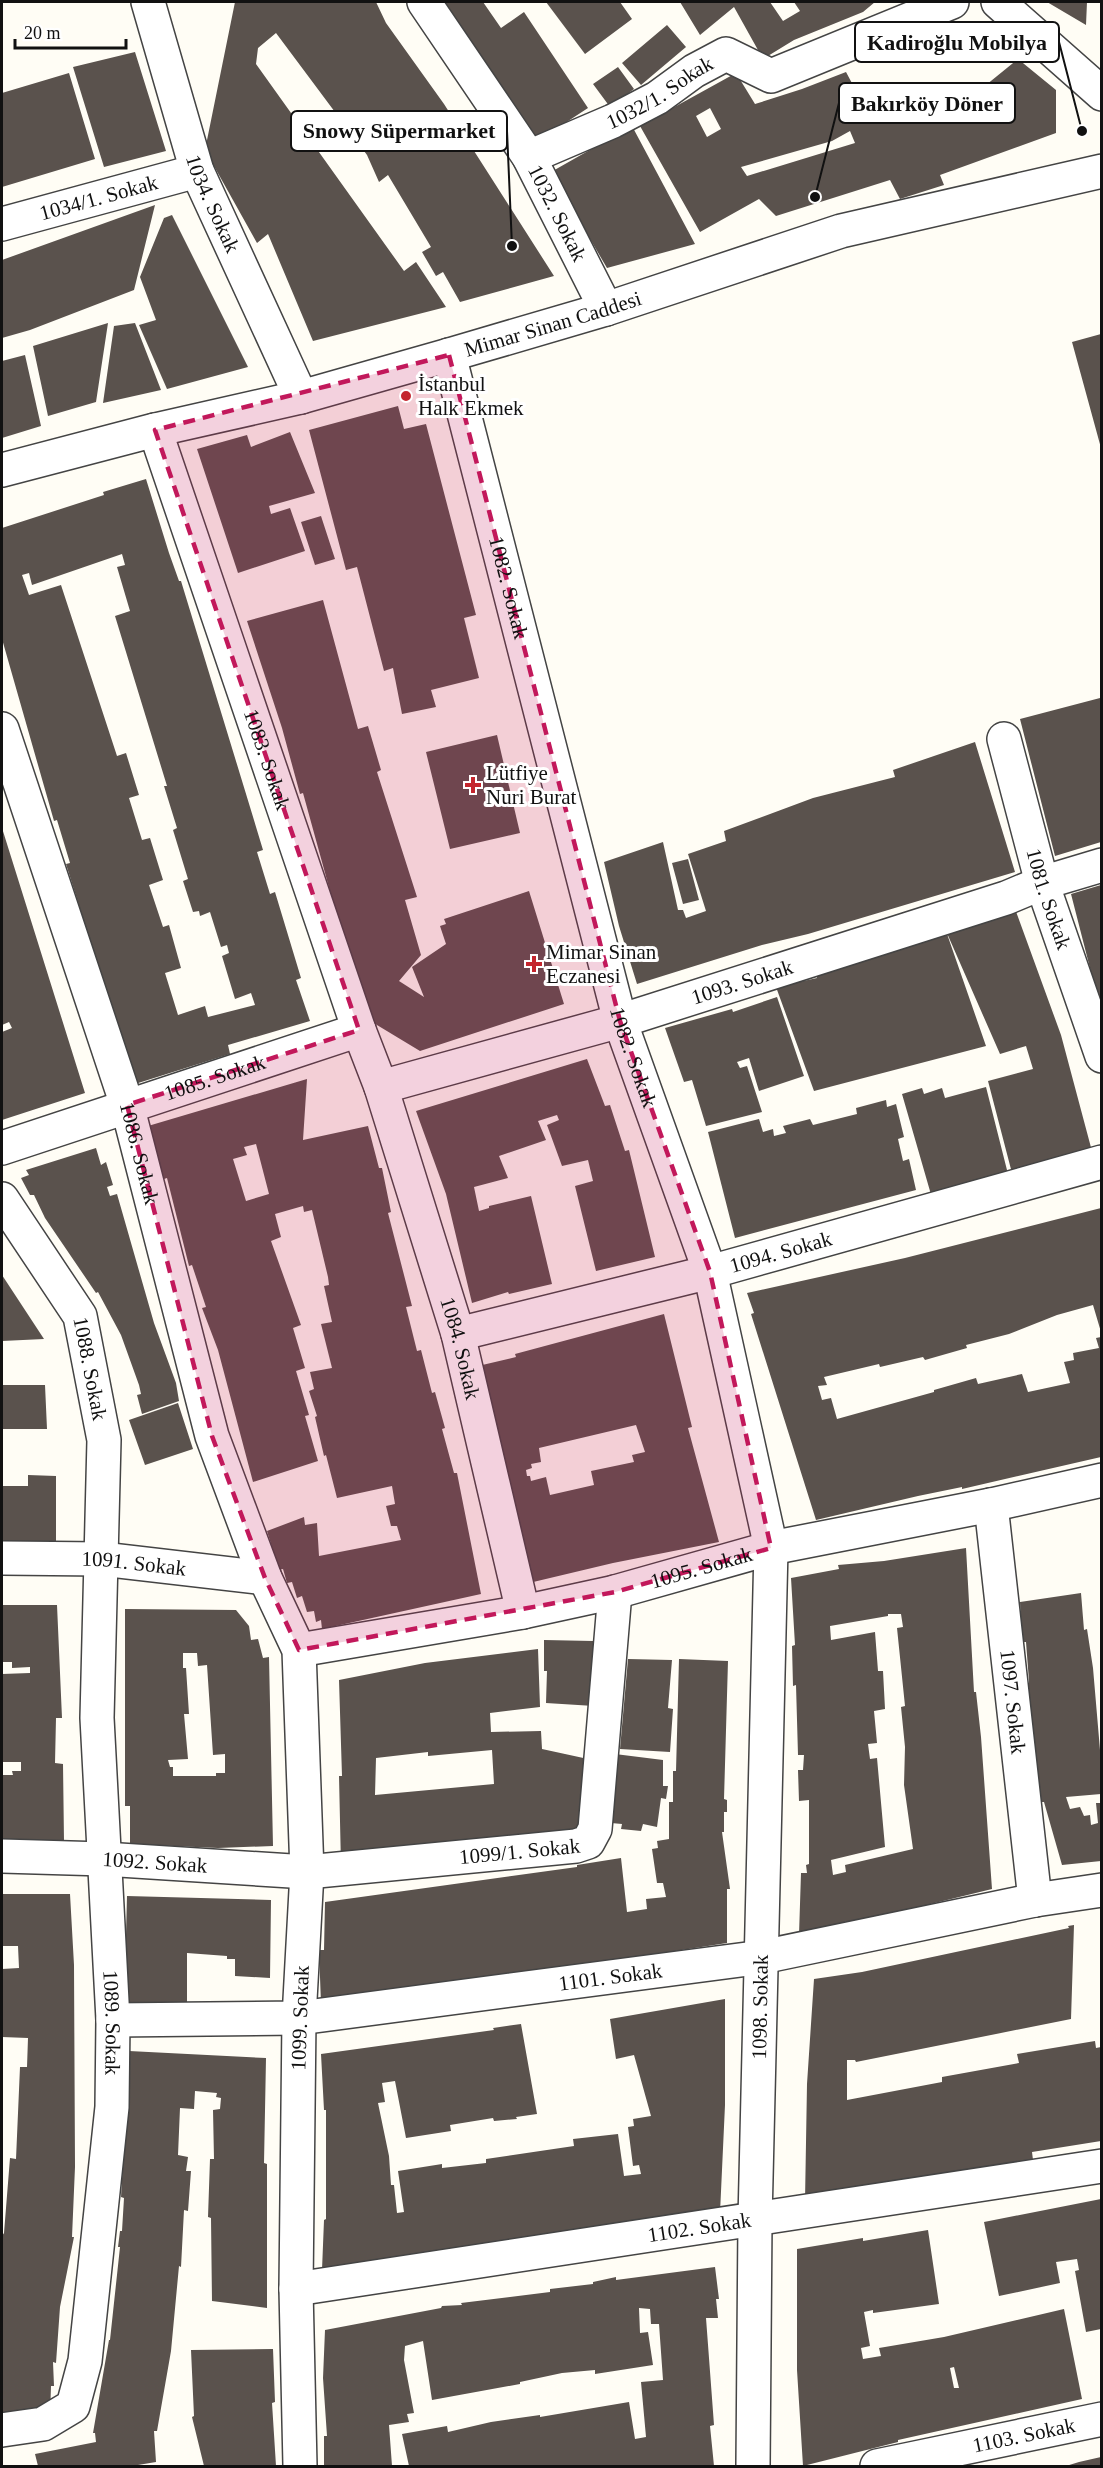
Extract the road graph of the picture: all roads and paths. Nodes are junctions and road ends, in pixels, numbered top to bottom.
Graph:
1 (148, 2) edge
2 (424, 2) edge
3 (952, 2) edge
4 (998, 2) edge
5 (1101, 94) edge
6 (530, 157) junction
7 (196, 171) junction
8 (1101, 171) edge
9 (2, 224) edge
10 (606, 309) junction
11 (449, 355) junction
12 (301, 396) junction
13 (155, 430) junction
14 (2, 470) edge
15 (2, 729) edge
16 (1004, 739) dead end
17 (1101, 866) edge
18 (1042, 883) junction
19 (620, 1021) junction
20 (359, 1030) junction
21 (1101, 1056) edge
22 (381, 1087) junction
23 (127, 1105) junction
24 (2, 1148) edge
25 (1101, 1162) edge
26 (2, 1199) edge
27 (710, 1272) junction
28 (458, 1335) junction
29 (1101, 1480) edge
30 (991, 1505) junction
31 (771, 1548) junction
32 (2, 1558) edge
33 (102, 1559) junction
34 (265, 1578) junction
35 (615, 1592) junction
36 (522, 1612) junction
37 (299, 1650) junction
38 (2, 1856) edge
39 (104, 1859) junction
40 (307, 1872) junction
41 (1101, 1890) edge
42 (1035, 1900) junction
43 (762, 1958) junction
44 (299, 2018) junction
45 (113, 2020) junction
46 (1101, 2166) edge
47 (755, 2220) junction
48 (296, 2289) junction
49 (1101, 2419) edge
50 (2, 2430) edge
51 (300, 2466) edge
52 (753, 2466) edge
53 (877, 2466) edge

1 - 7 street, 1034. Sokak
2 - 6 street, 1032. Sokak
3 - 6 street, 1032/1. Sokak
4 - 5 street
6 - 10 street, 1032. Sokak
7 - 9 street, 1034/1. Sokak
7 - 12 street, 1034. Sokak
8 - 10 street, Mimar Sinan Caddesi
10 - 11 street, Mimar Sinan Caddesi
11 - 12 street, Mimar Sinan Caddesi
11 - 19 street, 1082. Sokak
12 - 13 street, Mimar Sinan Caddesi
13 - 14 street, Mimar Sinan Caddesi
13 - 20 street, 1083. Sokak
15 - 23 street, 1086. Sokak
16 - 18 street, 1081. Sokak
17 - 18 street, 1093. Sokak
18 - 19 street, 1093. Sokak
18 - 21 street, 1081. Sokak
19 - 22 street, 1093. Sokak
19 - 27 street, 1082. Sokak
20 - 22 street, 1083. Sokak
20 - 23 street, 1085. Sokak
22 - 28 street, 1084. Sokak
23 - 24 street, 1085. Sokak
23 - 34 street, 1086. Sokak
25 - 27 street, 1094. Sokak
26 - 33 street, 1088. Sokak
27 - 28 street, 1094. Sokak
27 - 31 street, 1082. Sokak
28 - 36 street, 1084. Sokak
29 - 30 street, 1095. Sokak
30 - 31 street, 1095. Sokak
30 - 42 street, 1097. Sokak
31 - 35 street, 1095. Sokak
31 - 43 street, 1098. Sokak
32 - 33 street, 1091. Sokak
33 - 34 street, 1091. Sokak
33 - 39 street, 1089. Sokak
34 - 37 street, 1099. Sokak
35 - 36 street, 1095. Sokak
35 - 40 street, 1099/1. Sokak
36 - 37 street, 1095. Sokak
37 - 40 street, 1099. Sokak
38 - 39 street, 1092. Sokak
39 - 40 street, 1092. Sokak
39 - 45 street, 1089. Sokak
40 - 44 street, 1099. Sokak
41 - 42 street, 1101. Sokak
42 - 43 street, 1101. Sokak
43 - 44 street, 1101. Sokak
43 - 47 street, 1098. Sokak
44 - 45 street, 1101. Sokak
44 - 48 street, 1099. Sokak
45 - 50 street, 1089. Sokak
46 - 47 street, 1102. Sokak
47 - 48 street, 1102. Sokak
47 - 52 street, 1098. Sokak
48 - 51 street, 1099. Sokak
49 - 53 street, 1103. Sokak

